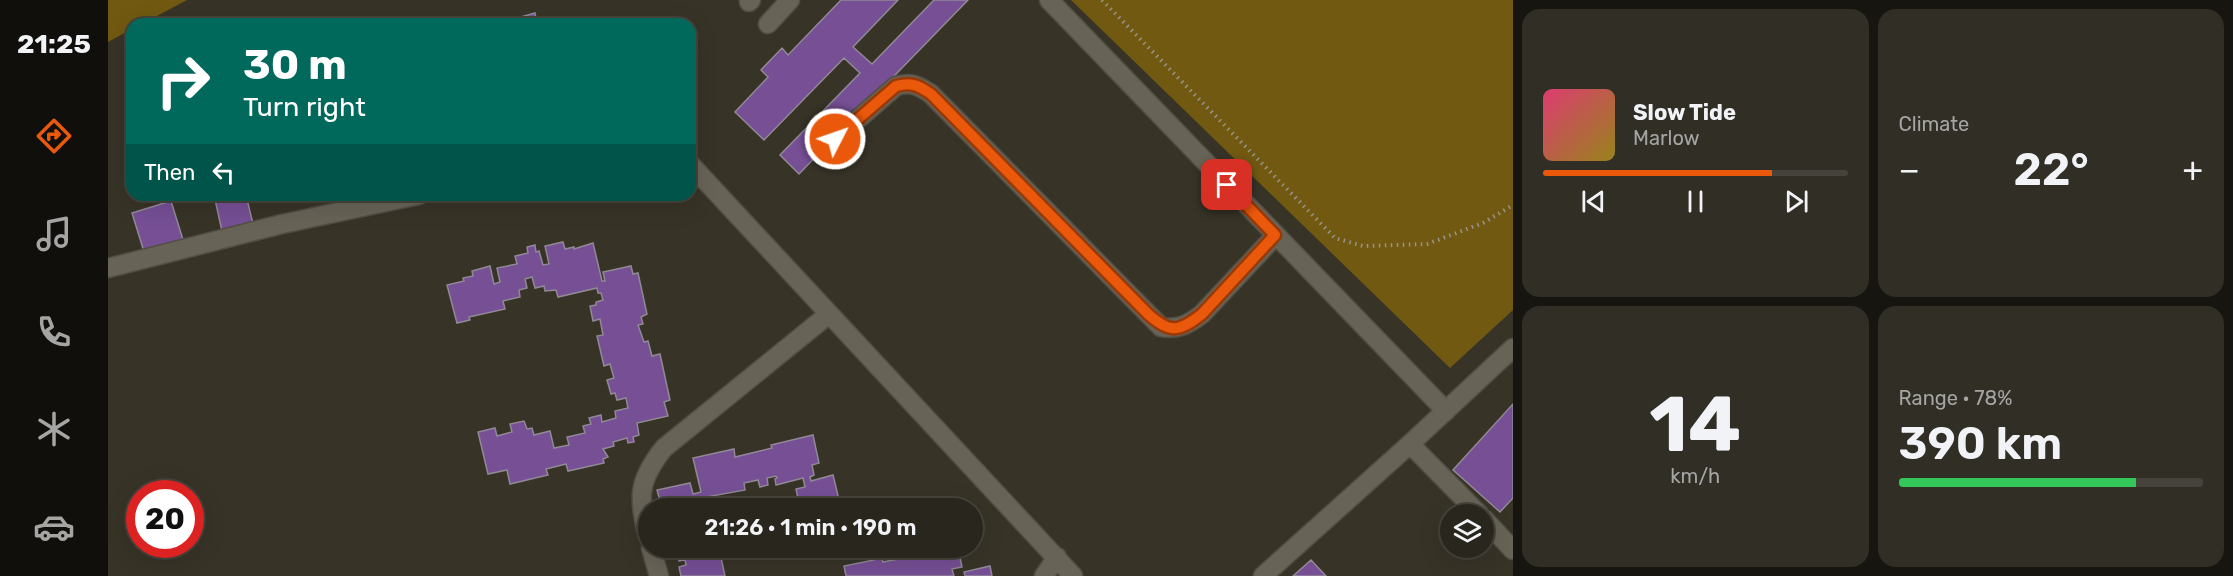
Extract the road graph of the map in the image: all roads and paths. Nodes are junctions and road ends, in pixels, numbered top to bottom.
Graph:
1 (790, 0) edge
2 (1049, 0) edge
3 (1102, 0) edge
4 (768, 24) dead end
5 (835, 139) dead end
6 (696, 170) edge
7 (391, 201) edge
8 (1513, 205) edge
9 (1275, 235) junction
10 (108, 268) edge
11 (830, 315) junction
12 (1513, 348) edge
13 (1446, 411) junction
14 (1410, 444) junction
15 (641, 498) edge
16 (1469, 504) edge
17 (1494, 530) edge
18 (1513, 550) edge
19 (1057, 557) junction
20 (654, 558) edge
21 (659, 576) edge
22 (1044, 576) edge
23 (1073, 576) edge
24 (1263, 576) edge

1 - 4 lane
2 - 9 lane
3 - 8 path
5 - 9 lane
6 - 11 lane
7 - 10 lane
9 - 13 lane
11 - 15 lane
11 - 19 lane
12 - 13 lane
13 - 14 lane
14 - 16 lane
14 - 24 lane
17 - 18 lane
19 - 22 lane
19 - 23 lane
20 - 21 lane

